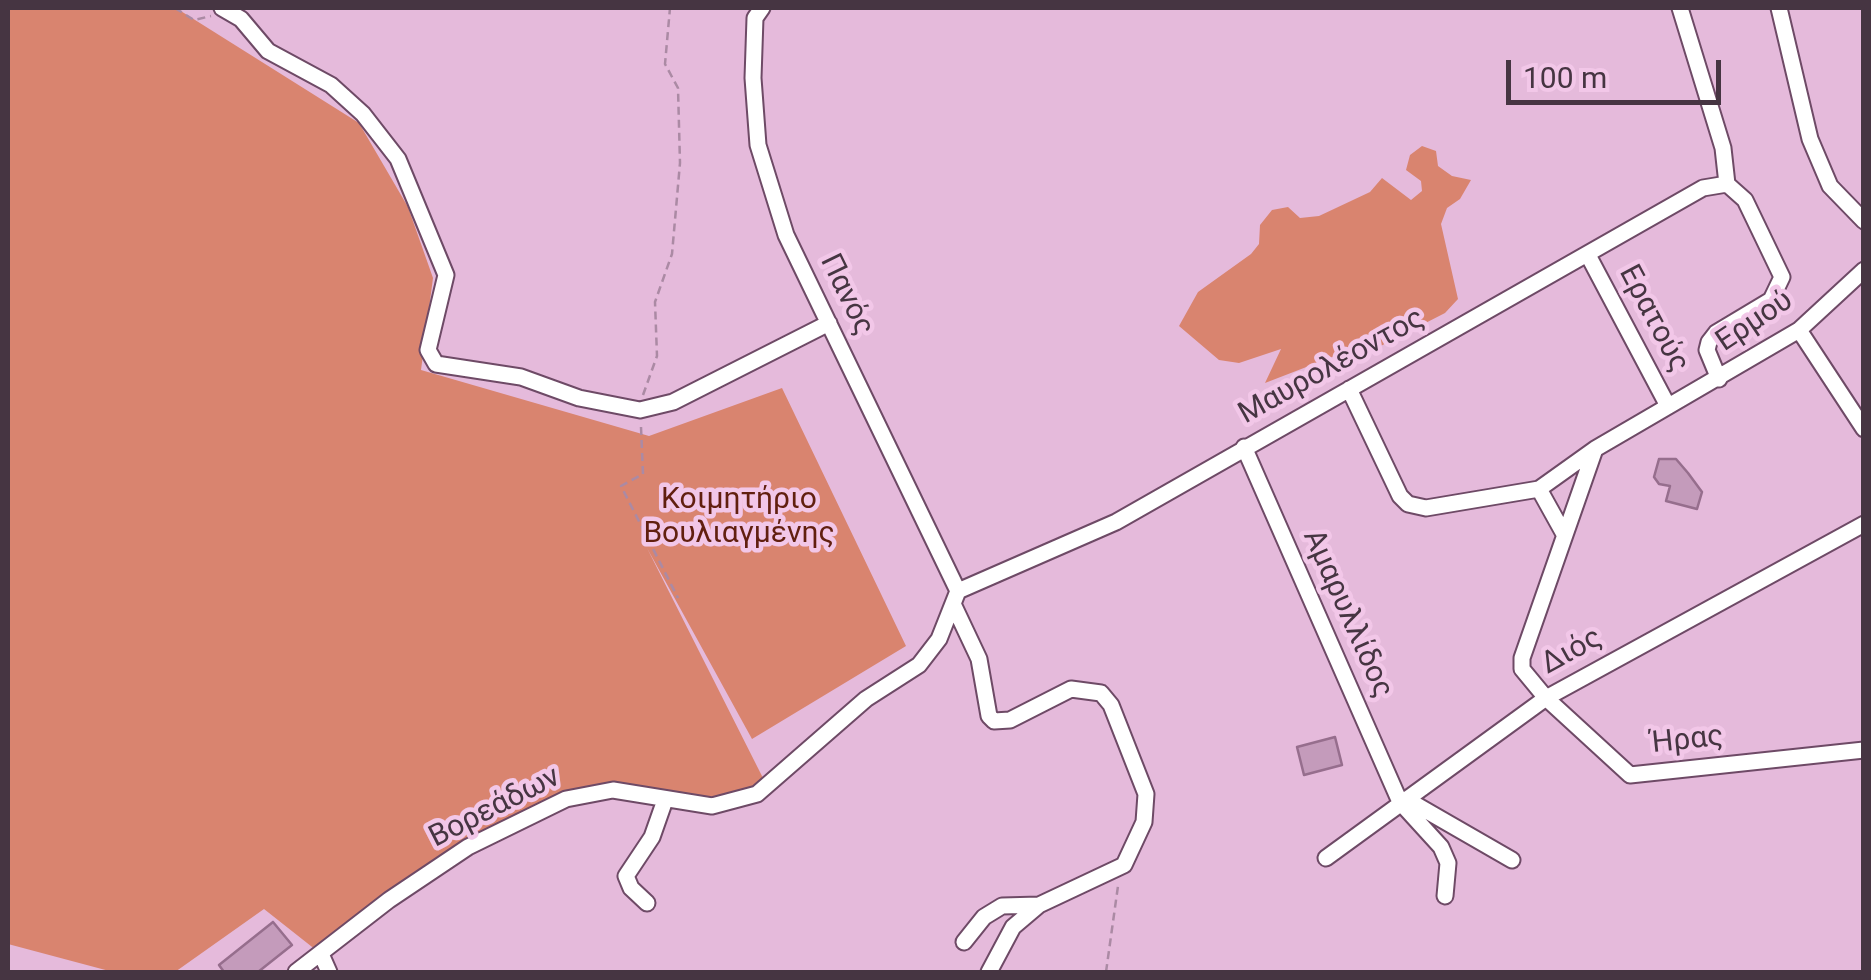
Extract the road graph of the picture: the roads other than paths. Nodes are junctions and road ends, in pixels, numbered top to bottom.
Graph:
1 (224, 8) edge
2 (762, 8) edge
3 (1680, 8) edge
4 (1778, 8) edge
5 (1727, 184) junction
6 (1864, 222) edge
7 (1590, 257) junction
8 (1864, 270) edge
9 (828, 322) junction
10 (1799, 330) junction
11 (1719, 378) junction
12 (1349, 389) junction
13 (1668, 406) junction
14 (1864, 429) edge
15 (1244, 447) junction
16 (1595, 449) junction
17 (1539, 488) junction
18 (1864, 524) edge
19 (1564, 534) junction
20 (956, 599) junction
21 (1546, 698) junction
22 (1864, 750) edge
23 (665, 800) junction
24 (1403, 800) junction
25 (1326, 858) dead end
26 (1512, 860) dead end
27 (1445, 896) dead end
28 (647, 903) dead end
29 (1039, 905) junction
30 (964, 942) dead end
31 (321, 954) junction
32 (296, 972) edge
33 (329, 972) edge
34 (988, 972) edge

1 - 9 street
2 - 9 street, Πανός
3 - 5 street
4 - 6 street
5 - 7 street, Μαυρολέοντος
5 - 11 street
7 - 12 street, Μαυρολέοντος
7 - 13 street, Ερατούς
8 - 10 street, Ερμού
9 - 20 street, Πανός
10 - 11 street, Ερμού
10 - 14 street
11 - 13 street, Ερμού
12 - 15 street, Μαυρολέοντος
12 - 17 street
13 - 16 street, Ερμού
15 - 20 street, Μαυρολέοντος
15 - 24 street, Αμαρυλλίδος
16 - 17 street, Ερμού
16 - 19 street, Ήρας
17 - 19 street
18 - 21 street, Διός
19 - 21 street, Ήρας
20 - 23 street, Βορεάδων
20 - 29 street, Πανός
21 - 22 street, Ήρας
21 - 24 street, Διός
23 - 28 street
23 - 31 street, Βορεάδων
24 - 25 street, Διός
24 - 26 street
24 - 27 street, Αμαρυλλίδος
29 - 30 street
29 - 34 street
31 - 32 street, Βορεάδων
31 - 33 street

